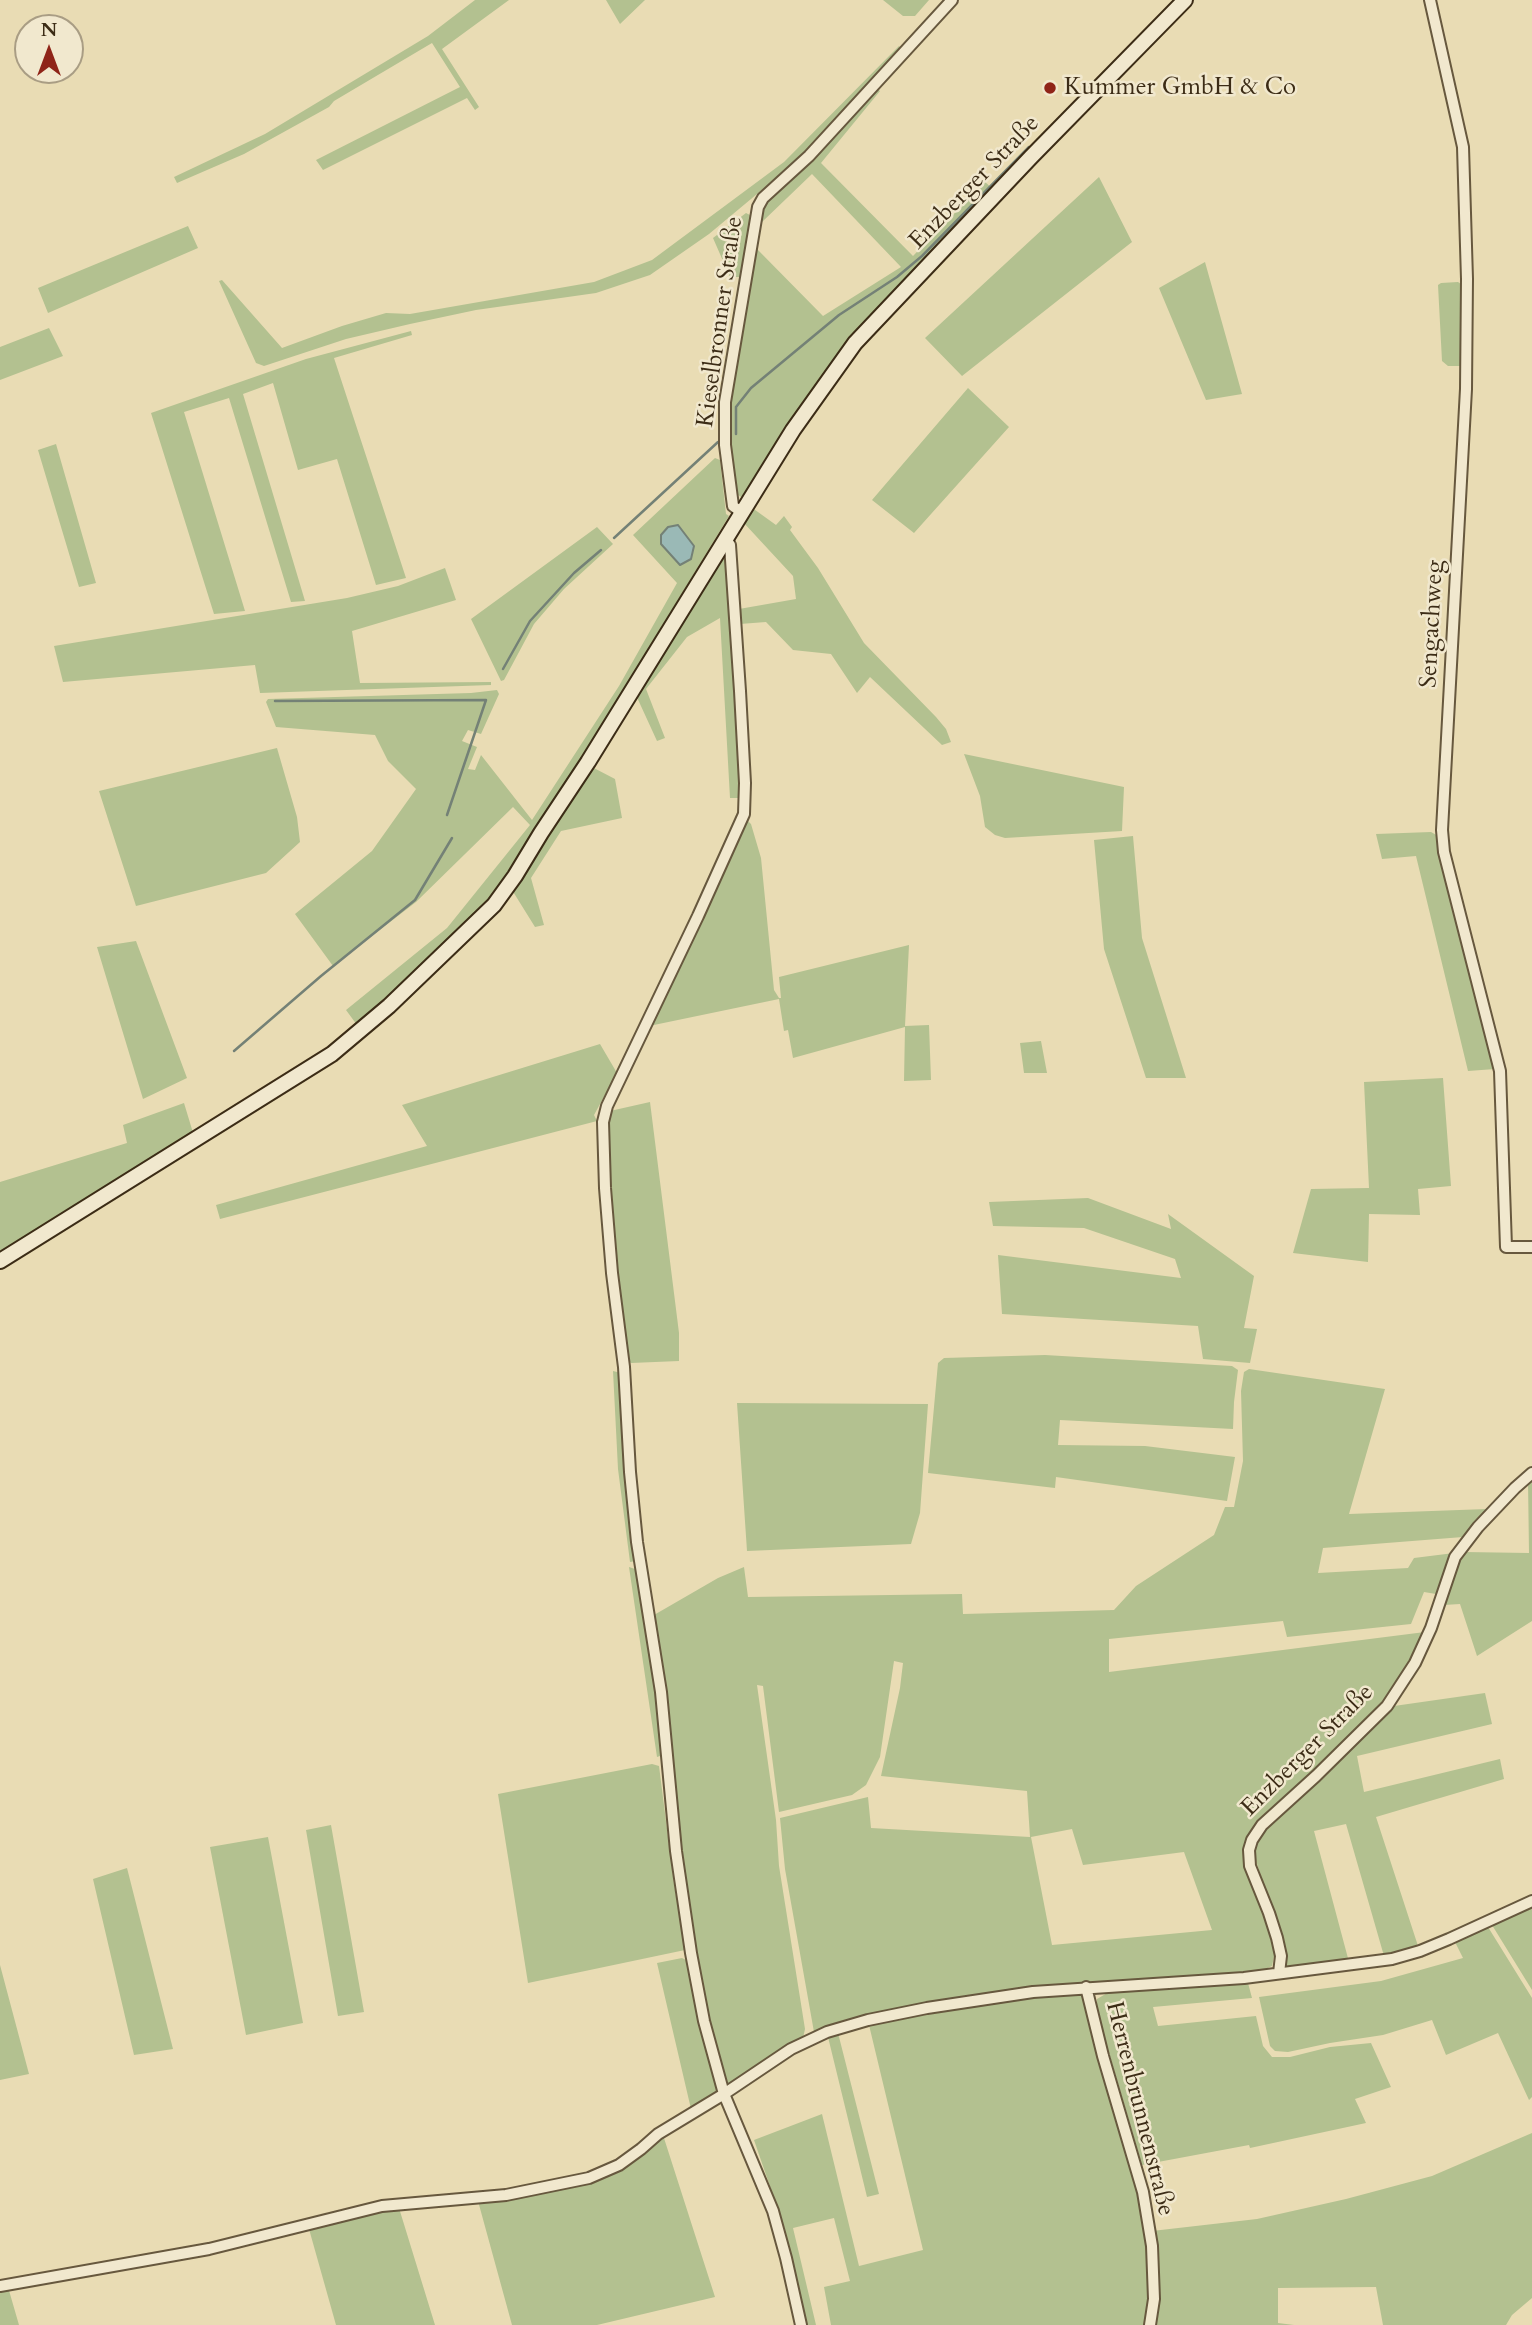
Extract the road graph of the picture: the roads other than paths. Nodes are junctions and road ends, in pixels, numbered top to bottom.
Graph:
1 (952, 0) edge
2 (1185, 0) edge
3 (1430, 0) edge
4 (741, 512) junction
5 (725, 538) junction
6 (1532, 1247) edge
7 (0, 1261) edge
8 (1532, 1474) edge
9 (1532, 1901) edge
10 (1279, 1973) junction
11 (1086, 1987) junction
12 (724, 2094) junction
13 (0, 2286) edge
14 (801, 2325) edge
15 (1150, 2325) edge

1 - 4 street, Kieselbronner Straße
2 - 4 main road, Enzberger Straße
3 - 6 street, Sengachweg
4 - 5 main road, Enzberger Straße
5 - 7 main road, Enzberger Straße
5 - 12 street
8 - 10 street, Enzberger Straße
9 - 10 street
10 - 11 street
11 - 12 street
11 - 15 street, Herrenbrunnenstraße
12 - 13 street
12 - 14 street

